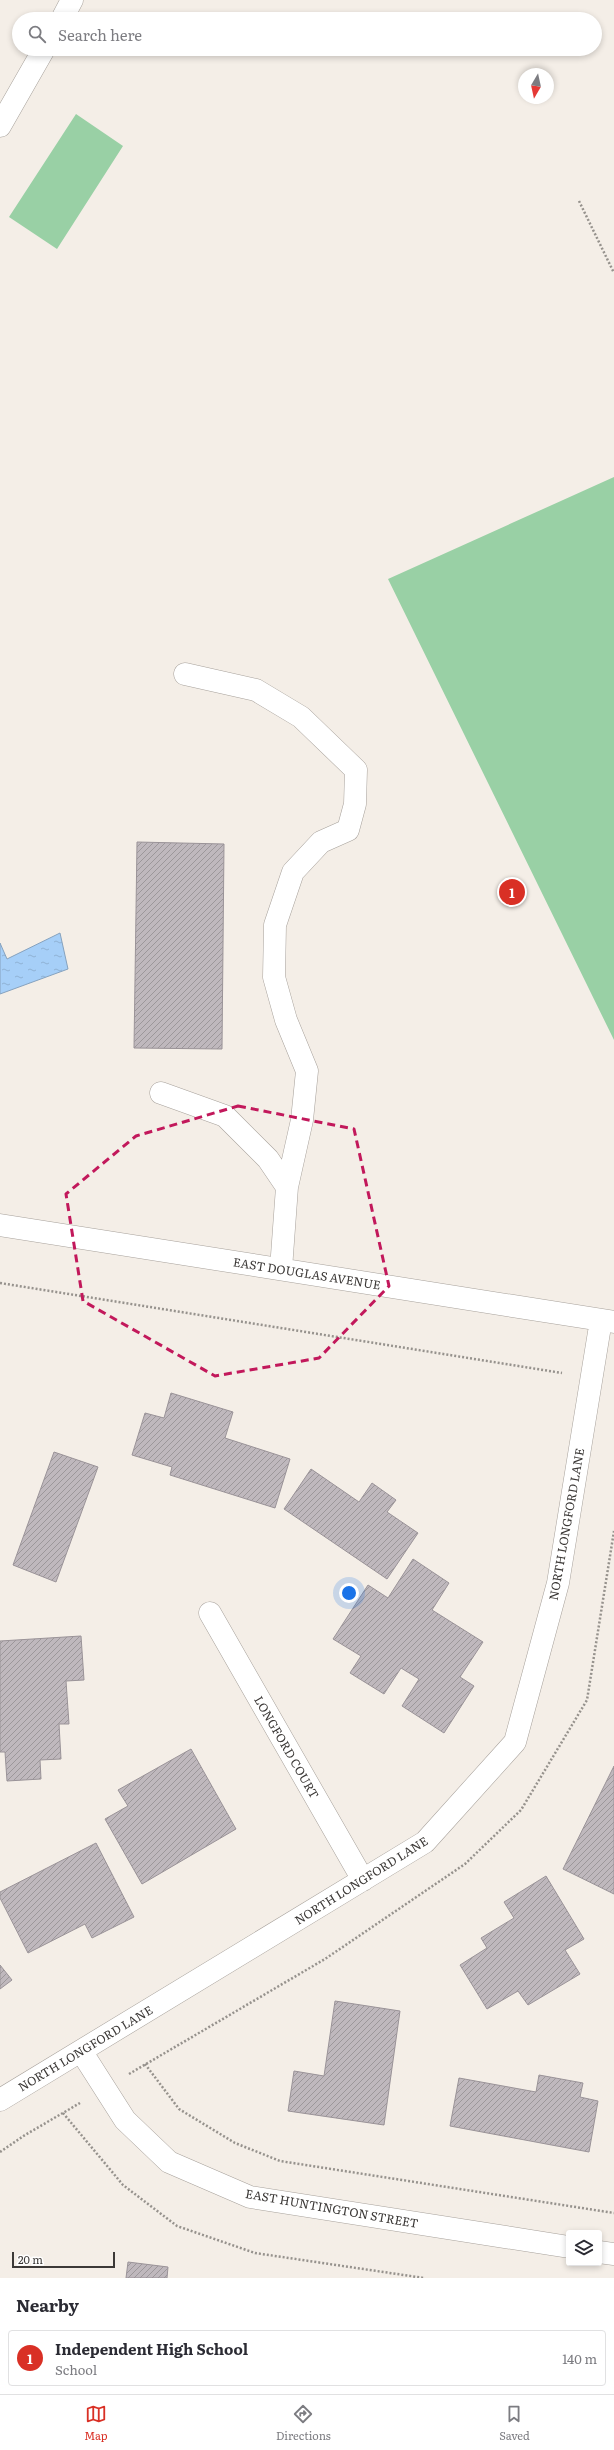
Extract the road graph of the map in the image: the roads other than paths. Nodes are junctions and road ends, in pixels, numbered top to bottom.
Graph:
1 (72, 0) edge
2 (66, 12) edge
3 (40, 56) edge
4 (0, 126) edge
5 (185, 674) dead end
6 (161, 1093) dead end
7 (287, 1187) junction
8 (0, 1225) edge
9 (281, 1269) junction
10 (607, 1321) edge
11 (210, 1613) dead end
12 (363, 1880) junction
13 (81, 2051) junction
14 (0, 2100) edge
15 (566, 2247) edge
16 (602, 2252) edge
17 (614, 2254) edge

1 - 2 street
3 - 4 street
5 - 7 street
6 - 7 street
7 - 9 street
8 - 9 street, EAST DOUGLAS AVENUE
9 - 10 street, EAST DOUGLAS AVENUE
10 - 12 street, NORTH LONGFORD LANE
11 - 12 street, LONGFORD COURT
12 - 13 street, NORTH LONGFORD LANE
13 - 14 street, NORTH LONGFORD LANE
13 - 15 street, EAST HUNTINGTON STREET
16 - 17 street

